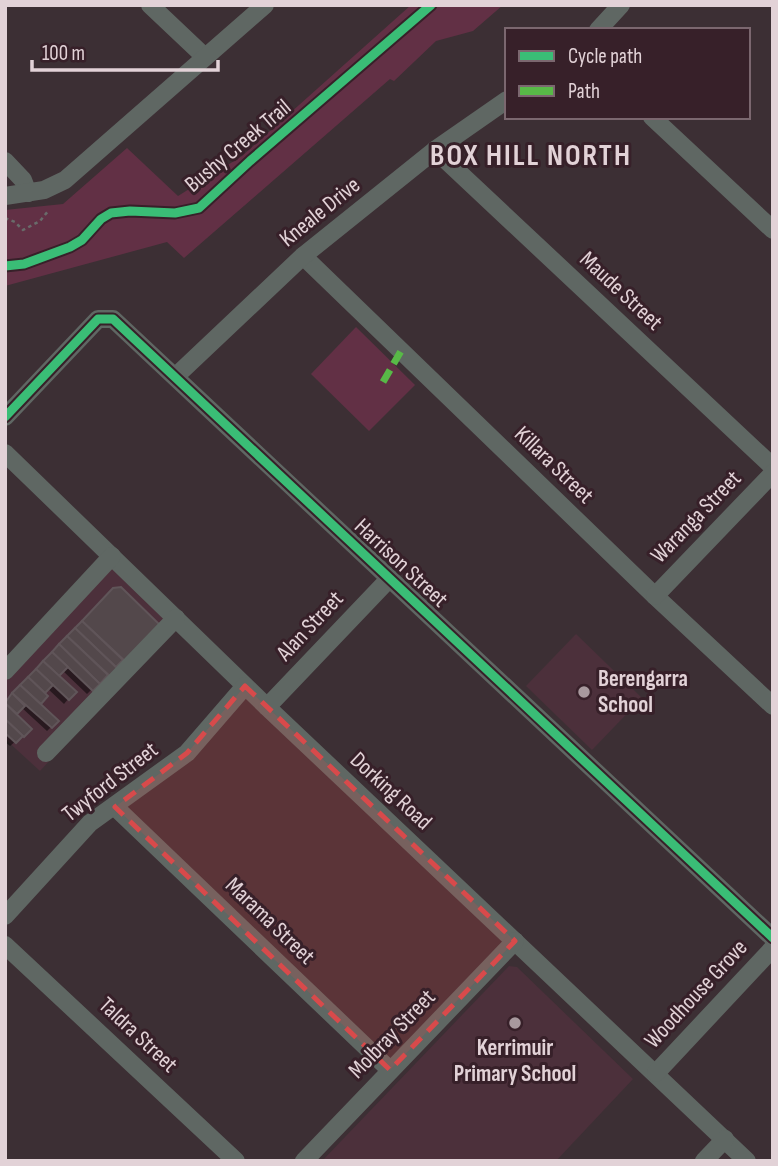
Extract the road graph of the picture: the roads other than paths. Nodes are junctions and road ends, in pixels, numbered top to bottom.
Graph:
1 (150, 5) edge
2 (265, 5) edge
3 (621, 5) edge
4 (600, 28) edge
5 (205, 57) junction
6 (505, 101) edge
7 (654, 119) edge
8 (435, 150) junction
9 (5, 161) edge
10 (36, 192) junction
11 (5, 196) edge
12 (773, 230) edge
13 (303, 256) junction
14 (176, 376) junction
15 (5, 417) edge
16 (5, 453) edge
17 (773, 467) edge
18 (773, 473) edge
19 (112, 556) junction
20 (389, 579) junction
21 (654, 596) junction
22 (176, 618) junction
23 (5, 671) edge
24 (246, 686) junction
25 (773, 706) edge
26 (267, 707) junction
27 (46, 753) dead end
28 (115, 807) junction
29 (5, 916) edge
30 (773, 938) edge
31 (515, 941) junction
32 (5, 945) edge
33 (773, 948) edge
34 (390, 1070) junction
35 (656, 1073) junction
36 (724, 1139) junction
37 (236, 1161) edge
38 (304, 1161) edge
39 (704, 1161) edge
40 (747, 1161) edge

1 - 5 street
2 - 5 street
3 - 4 street
5 - 10 street
6 - 8 street, Kneale Drive
7 - 12 street
8 - 13 street, Kneale Drive
8 - 17 street, Maude Street
9 - 10 street
10 - 11 street
13 - 14 street, Kneale Drive
13 - 21 street, Killara Street
14 - 15 street, Harrison Street
14 - 20 street, Harrison Street
16 - 19 street, Dorking Road
18 - 21 street, Waranga Street
19 - 22 street, Dorking Road
19 - 23 street
20 - 26 street, Alan Street
20 - 30 street, Harrison Street
21 - 25 street, Killara Street
22 - 24 street, Dorking Road
22 - 27 street
24 - 26 street, Dorking Road
24 - 28 street, Twyford Street
26 - 31 street, Dorking Road
28 - 29 street, Twyford Street
28 - 34 street, Marama Street
31 - 34 street, Molbray Street
31 - 35 street, Dorking Road
32 - 37 street, Taldra Street
33 - 35 street, Woodhouse Grove
34 - 38 street, Molbray Street
35 - 36 street, Dorking Road
36 - 39 street
36 - 40 street, Dorking Road

